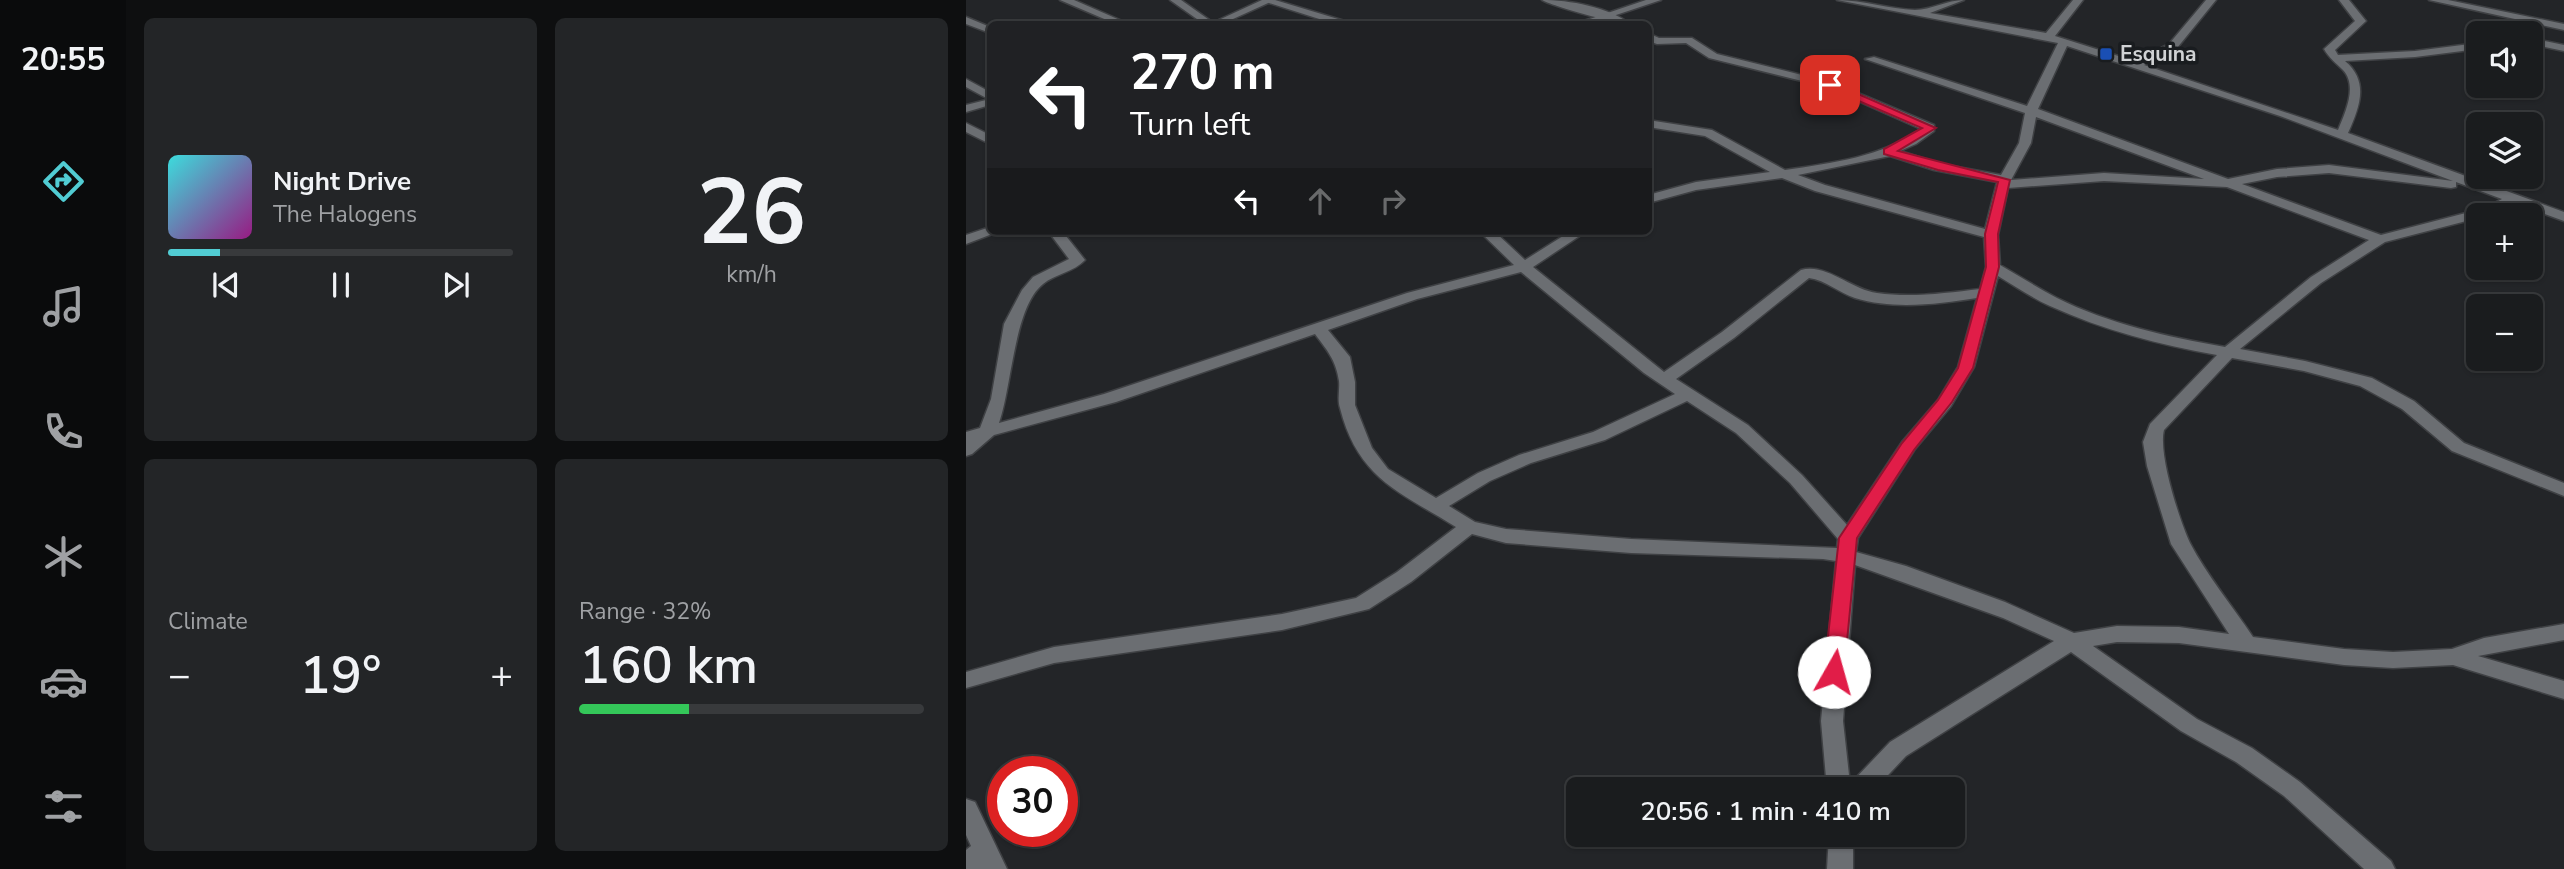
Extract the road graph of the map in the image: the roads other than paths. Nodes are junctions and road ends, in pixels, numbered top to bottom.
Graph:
1 (1065, 0) edge
2 (1175, 0) edge
3 (1269, 0) edge
4 (1547, 0) edge
5 (1654, 0) edge
6 (1842, 0) edge
7 (1959, 0) edge
8 (2078, 0) edge
9 (2211, 0) edge
10 (2344, 0) edge
11 (2434, 0) edge
12 (2452, 2) edge
13 (1917, 14) junction
14 (1606, 15) junction
15 (966, 20) edge
16 (1117, 21) edge
17 (1207, 21) edge
18 (1219, 21) edge
19 (1335, 21) edge
20 (1589, 21) edge
21 (1619, 21) edge
22 (2549, 24) junction
23 (2543, 26) edge
24 (2564, 27) edge
25 (987, 29) edge
26 (2057, 39) junction
27 (1652, 40) edge
28 (2543, 44) edge
29 (2466, 48) edge
30 (2564, 48) edge
31 (2335, 58) junction
32 (1870, 59) dead end
33 (2135, 65) junction
34 (966, 82) edge
35 (987, 97) edge
36 (987, 100) edge
37 (966, 109) edge
38 (2032, 111) junction
39 (1652, 124) edge
40 (966, 127) edge
41 (2341, 136) junction
42 (987, 138) edge
43 (1888, 152) junction
44 (1783, 174) junction
45 (2003, 182) junction
46 (2466, 182) edge
47 (2224, 184) junction
48 (2466, 186) edge
49 (2486, 189) edge
50 (1652, 198) edge
51 (2511, 198) junction
52 (2564, 217) edge
53 (987, 233) edge
54 (1992, 234) junction
55 (1058, 235) edge
56 (1490, 235) edge
57 (1574, 235) edge
58 (2380, 239) junction
59 (966, 240) edge
60 (1524, 267) junction
61 (1993, 267) junction
62 (1984, 293) junction
63 (1318, 328) junction
64 (2227, 353) junction
65 (1664, 380) junction
66 (1686, 395) junction
67 (987, 432) junction
68 (966, 437) edge
69 (966, 450) edge
70 (2564, 490) edge
71 (1434, 507) junction
72 (1469, 527) junction
73 (1848, 547) junction
74 (2564, 632) edge
75 (2071, 641) junction
76 (2246, 643) junction
77 (2454, 657) junction
78 (966, 680) edge
79 (2564, 690) edge
80 (1838, 777) edge
81 (1871, 777) edge
82 (966, 808) edge
83 (1841, 847) edge
84 (991, 859) edge
85 (966, 864) edge
86 (1840, 869) edge
87 (2382, 869) edge

1 - 16 street
2 - 17 street
3 - 18 street
3 - 19 street
4 - 14 street
5 - 14 street
6 - 13 street
7 - 13 street
8 - 26 street
9 - 33 street
10 - 31 street
11 - 12 street
12 - 22 street
13 - 26 street
14 - 20 street
14 - 21 street
15 - 25 street
22 - 23 street
22 - 24 street
26 - 33 street
26 - 38 street
27 - 43 street
28 - 30 street
29 - 31 street
31 - 41 street
32 - 38 street
33 - 41 street
34 - 35 street
36 - 37 street
38 - 45 street
38 - 47 street
39 - 44 street
40 - 42 street
41 - 46 street
43 - 44 street
43 - 45 street
44 - 50 street
44 - 54 street
45 - 47 street
45 - 54 street
47 - 48 street
47 - 58 street
49 - 51 street
51 - 52 street
51 - 58 street
53 - 59 street
54 - 61 street
55 - 67 street
56 - 60 street
57 - 60 street
58 - 64 street
60 - 63 street
60 - 65 street
61 - 62 street
61 - 64 street
62 - 65 street
62 - 73 street
63 - 67 street
63 - 71 street
64 - 70 street
64 - 76 street
65 - 66 street
66 - 71 street
66 - 73 street
67 - 68 street
67 - 69 street
71 - 72 street
72 - 73 street
72 - 78 street
73 - 75 street
73 - 80 street
74 - 77 street
75 - 76 street
75 - 81 street
75 - 87 street
76 - 77 street
77 - 79 street
82 - 84 street
83 - 86 street
84 - 85 street

